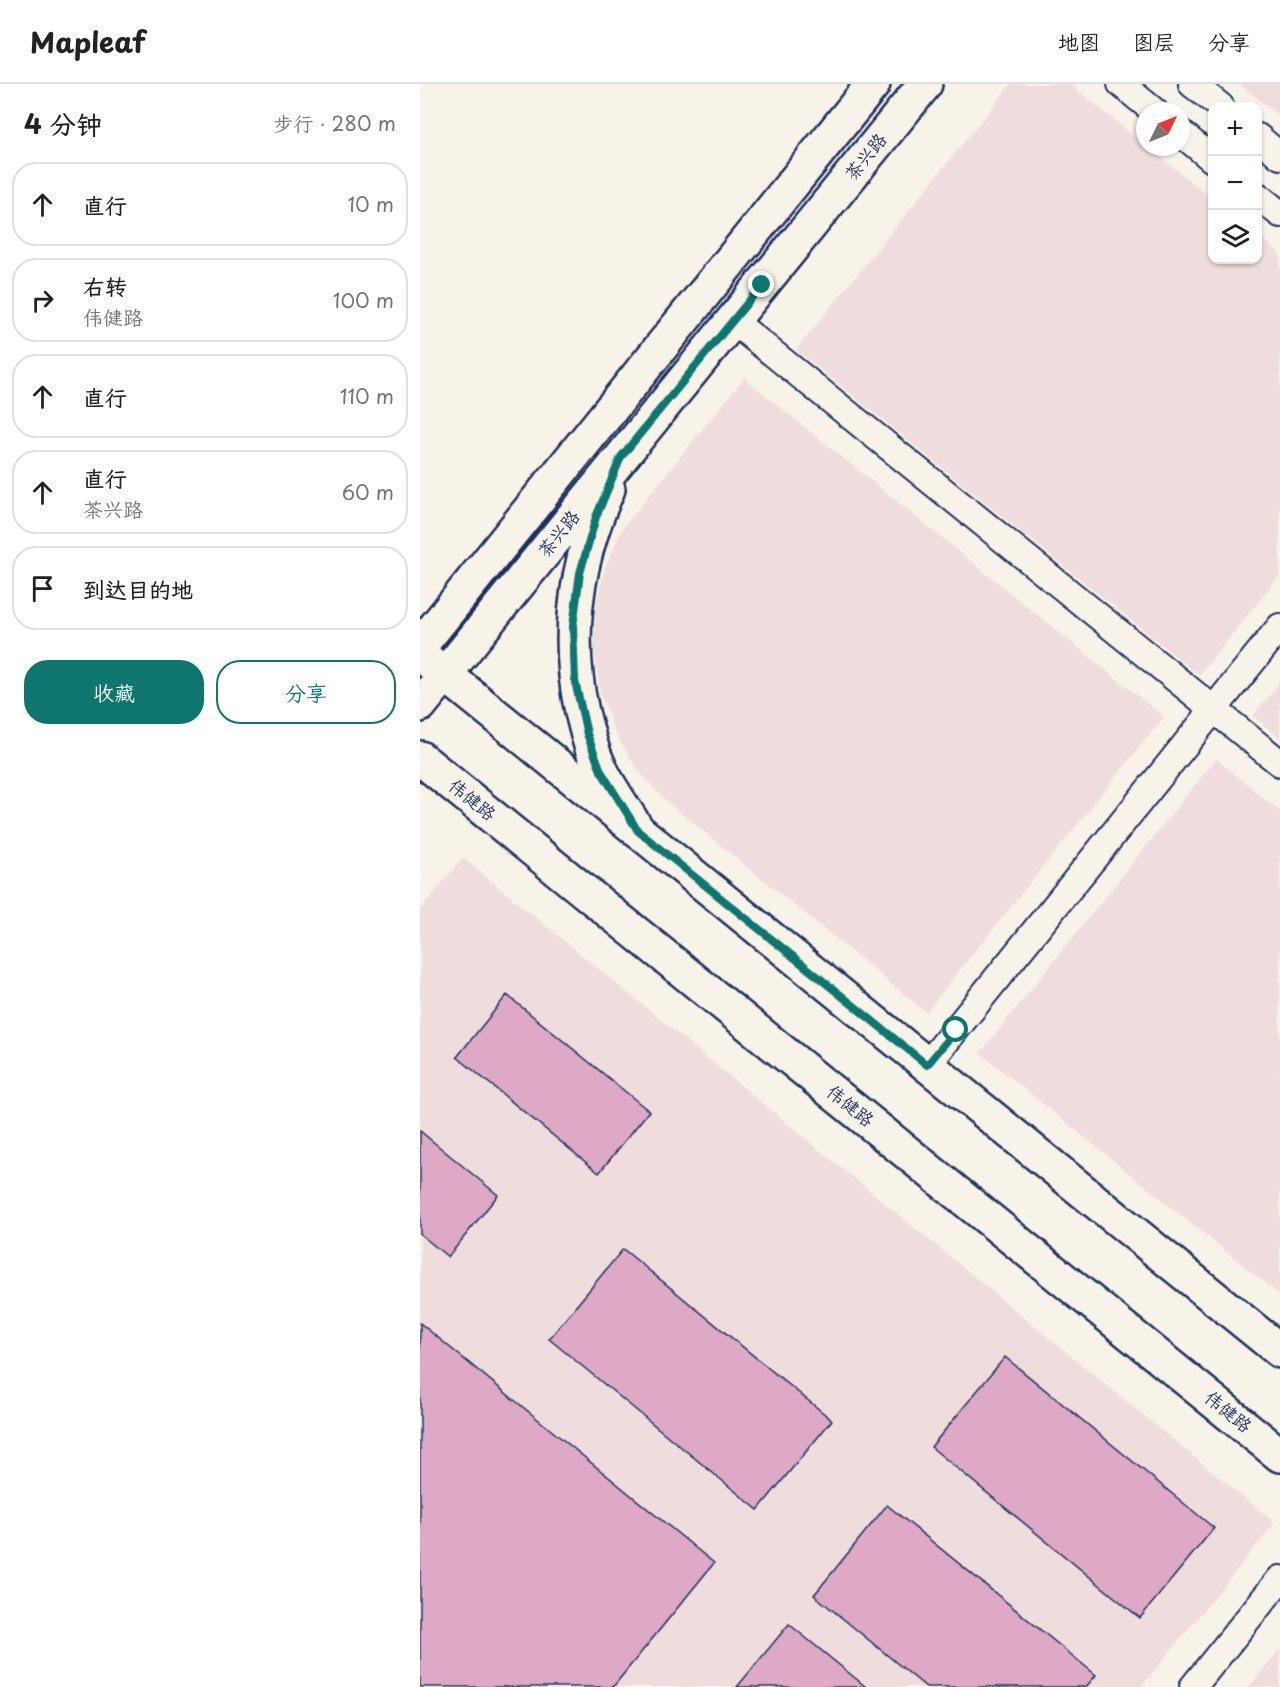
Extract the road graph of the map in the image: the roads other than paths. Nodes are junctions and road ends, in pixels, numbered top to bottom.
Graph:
1 (873, 84) edge
2 (925, 84) edge
3 (1121, 84) edge
4 (1192, 84) edge
5 (1143, 102) edge
6 (1215, 102) edge
7 (1190, 141) edge
8 (1262, 142) edge
9 (1208, 156) edge
10 (1280, 156) edge
11 (1262, 200) edge
12 (1280, 214) edge
13 (733, 321) junction
14 (621, 457) junction
15 (1280, 627) edge
16 (420, 646) edge
17 (420, 654) edge
18 (445, 674) junction
19 (420, 705) edge
20 (1214, 710) junction
21 (420, 758) edge
22 (1280, 763) edge
23 (638, 831) junction
24 (927, 1065) junction
25 (1280, 1351) edge
26 (1280, 1455) edge
27 (1280, 1579) edge
28 (1193, 1687) edge

1 - 16 main road, 茶兴路
2 - 13 main road, 茶兴路
3 - 5 street
4 - 6 street
7 - 9 street
8 - 10 street
11 - 12 street
13 - 14 main road, 茶兴路
13 - 20 street
14 - 18 main road, 茶兴路
14 - 23 main road
15 - 20 street
17 - 18 main road
18 - 19 main road, 茶兴路
18 - 23 main road
20 - 22 street
20 - 24 street
21 - 26 main road, 伟健路
23 - 24 main road
24 - 25 main road
27 - 28 street

